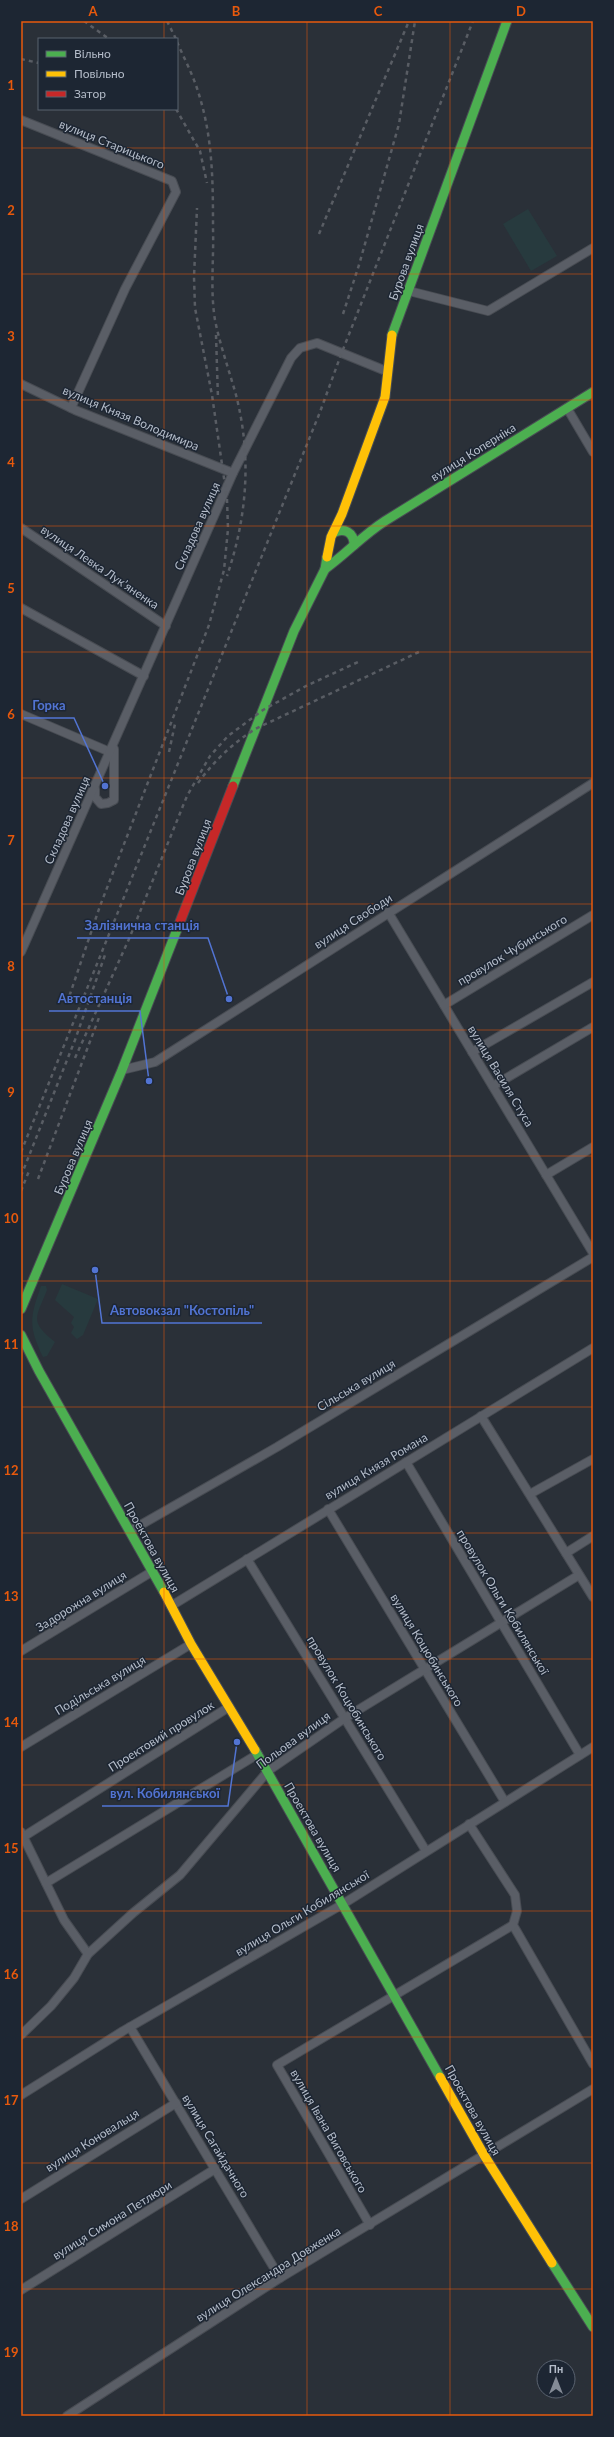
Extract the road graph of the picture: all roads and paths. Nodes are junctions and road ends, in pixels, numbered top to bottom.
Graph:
1 (507, 21) edge
2 (21, 120) edge
3 (593, 248) edge
4 (409, 291) junction
5 (386, 371) junction
6 (21, 384) edge
7 (593, 392) edge
8 (71, 408) junction
9 (567, 408) junction
10 (593, 452) edge
11 (232, 473) junction
12 (342, 514) junction
13 (21, 528) edge
14 (350, 532) junction
15 (367, 533) junction
16 (332, 537) junction
17 (354, 545) junction
18 (346, 553) junction
19 (325, 569) junction
20 (21, 608) edge
21 (166, 626) junction
22 (144, 676) junction
23 (21, 714) edge
24 (112, 748) junction
25 (98, 781) junction
26 (593, 783) edge
27 (388, 912) junction
28 (593, 915) edge
29 (21, 952) edge
30 (593, 982) edge
31 (444, 1005) junction
32 (593, 1027) edge
33 (472, 1052) junction
34 (122, 1070) junction
35 (493, 1086) junction
36 (593, 1147) edge
37 (546, 1175) junction
38 (593, 1253) edge
39 (593, 1256) edge
40 (21, 1309) edge
41 (21, 1335) edge
42 (593, 1348) edge
43 (481, 1416) junction
44 (593, 1459) edge
45 (406, 1462) junction
46 (530, 1494) junction
47 (328, 1510) junction
48 (130, 1531) junction
49 (593, 1536) edge
50 (566, 1553) junction
51 (247, 1558) junction
52 (153, 1571) junction
53 (580, 1575) junction
54 (593, 1597) edge
55 (171, 1606) junction
56 (502, 1622) junction
57 (191, 1644) junction
58 (21, 1652) edge
59 (424, 1669) junction
60 (230, 1707) junction
61 (345, 1718) junction
62 (21, 1747) edge
63 (593, 1747) edge
64 (258, 1754) junction
65 (580, 1755) junction
66 (268, 1771) junction
67 (505, 1802) junction
68 (469, 1824) junction
69 (22, 1834) edge
70 (426, 1851) junction
71 (46, 1882) junction
72 (343, 1904) junction
73 (513, 1925) junction
74 (88, 1954) junction
75 (394, 1994) junction
76 (130, 2027) junction
77 (21, 2035) edge
78 (593, 2064) edge
79 (593, 2089) edge
80 (21, 2096) edge
81 (176, 2102) junction
82 (484, 2155) junction
83 (215, 2169) junction
84 (21, 2198) edge
85 (370, 2225) junction
86 (280, 2278) junction
87 (21, 2290) edge
88 (593, 2327) edge
89 (67, 2416) edge

1 - 4 main road, Бурова вулиця
2 - 8 street, вулиця Старицького
3 - 4 street
4 - 5 main road, Бурова вулиця
5 - 11 street, Складова вулиця
5 - 12 main road, Бурова вулиця
6 - 8 street, вулиця Князя Володимира
7 - 9 main road, вулиця Коперніка
8 - 11 street, вулиця Князя Володимира
9 - 10 street
9 - 15 main road, вулиця Коперніка
11 - 21 street, Складова вулиця
12 - 14 main road
12 - 16 main road, Бурова вулиця
13 - 21 street, вулиця Левка Лукʼяненка
14 - 15 main road
14 - 16 main road
14 - 17 main road
15 - 17 main road, вулиця Коперніка
16 - 18 main road
16 - 19 main road, Бурова вулиця
17 - 18 main road
18 - 19 main road
19 - 34 main road, Бурова вулиця
20 - 22 street
21 - 22 street, Складова вулиця
22 - 24 street, Складова вулиця
23 - 24 street
24 - 25 street, Складова вулиця
24 - 25 street
25 - 29 street, Складова вулиця
26 - 27 street, вулиця Свободи
27 - 31 street, вулиця Василя Стуса
27 - 34 street, вулиця Свободи
28 - 31 street, провулок Чубинського
30 - 33 street
31 - 33 street, вулиця Василя Стуса
32 - 35 street
33 - 35 street, вулиця Василя Стуса
34 - 40 main road, Бурова вулиця
35 - 37 street, вулиця Василя Стуса
36 - 37 street
37 - 38 street, вулиця Василя Стуса
39 - 48 street, Сільська вулиця
41 - 48 main road, Проектова вулиця
42 - 43 street, вулиця Князя Романа
43 - 45 street, вулиця Князя Романа
43 - 46 street
44 - 46 street
45 - 47 street, вулиця Князя Романа
45 - 56 street, провулок Ольги Кобилянської
46 - 50 street
47 - 51 street, вулиця Князя Романа
47 - 59 street, вулиця Коцюбинського
48 - 52 main road, Проектова вулиця
49 - 50 street
50 - 53 street
51 - 55 street, вулиця Князя Романа
51 - 61 street, провулок Коцюбинського
52 - 55 main road, Проектова вулиця
52 - 58 street, Задорожна вулиця
53 - 54 street
53 - 56 street, Польова вулиця
55 - 57 main road, Проектова вулиця
56 - 59 street, Польова вулиця
56 - 65 street, провулок Ольги Кобилянської
57 - 60 main road, Проектова вулиця
57 - 62 street, Подільська вулиця
59 - 61 street, Польова вулиця
59 - 67 street, вулиця Коцюбинського
60 - 64 main road, Проектова вулиця
60 - 69 street, Проектовий провулок
61 - 66 street, Польова вулиця
61 - 70 street, провулок Коцюбинського
63 - 65 street, вулиця Ольги Кобилянської
64 - 66 main road, Проектова вулиця
64 - 71 street
65 - 67 street, вулиця Ольги Кобилянської
66 - 72 main road, Проектова вулиця
66 - 74 street, Польова вулиця
67 - 68 street, вулиця Ольги Кобилянської
68 - 70 street, вулиця Ольги Кобилянської
68 - 73 street
69 - 71 street
70 - 72 street, вулиця Ольги Кобилянської
71 - 74 street
72 - 75 main road, Проектова вулиця
72 - 76 street, вулиця Ольги Кобилянської
73 - 75 street
73 - 78 street
74 - 77 street, Польова вулиця
75 - 82 main road, Проектова вулиця
75 - 85 street, вулиця Івана Виговського
76 - 80 street, вулиця Ольги Кобилянської
76 - 81 street, вулиця Сагайдачного
79 - 82 street, вулиця Олександра Довженка
81 - 83 street, вулиця Сагайдачного
81 - 84 street, вулиця Коновальця
82 - 85 street, вулиця Олександра Довженка
82 - 88 main road, Проектова вулиця
83 - 86 street, вулиця Сагайдачного
83 - 87 street, вулиця Симона Петлюри
85 - 86 street, вулиця Олександра Довженка
86 - 89 street, вулиця Олександра Довженка

